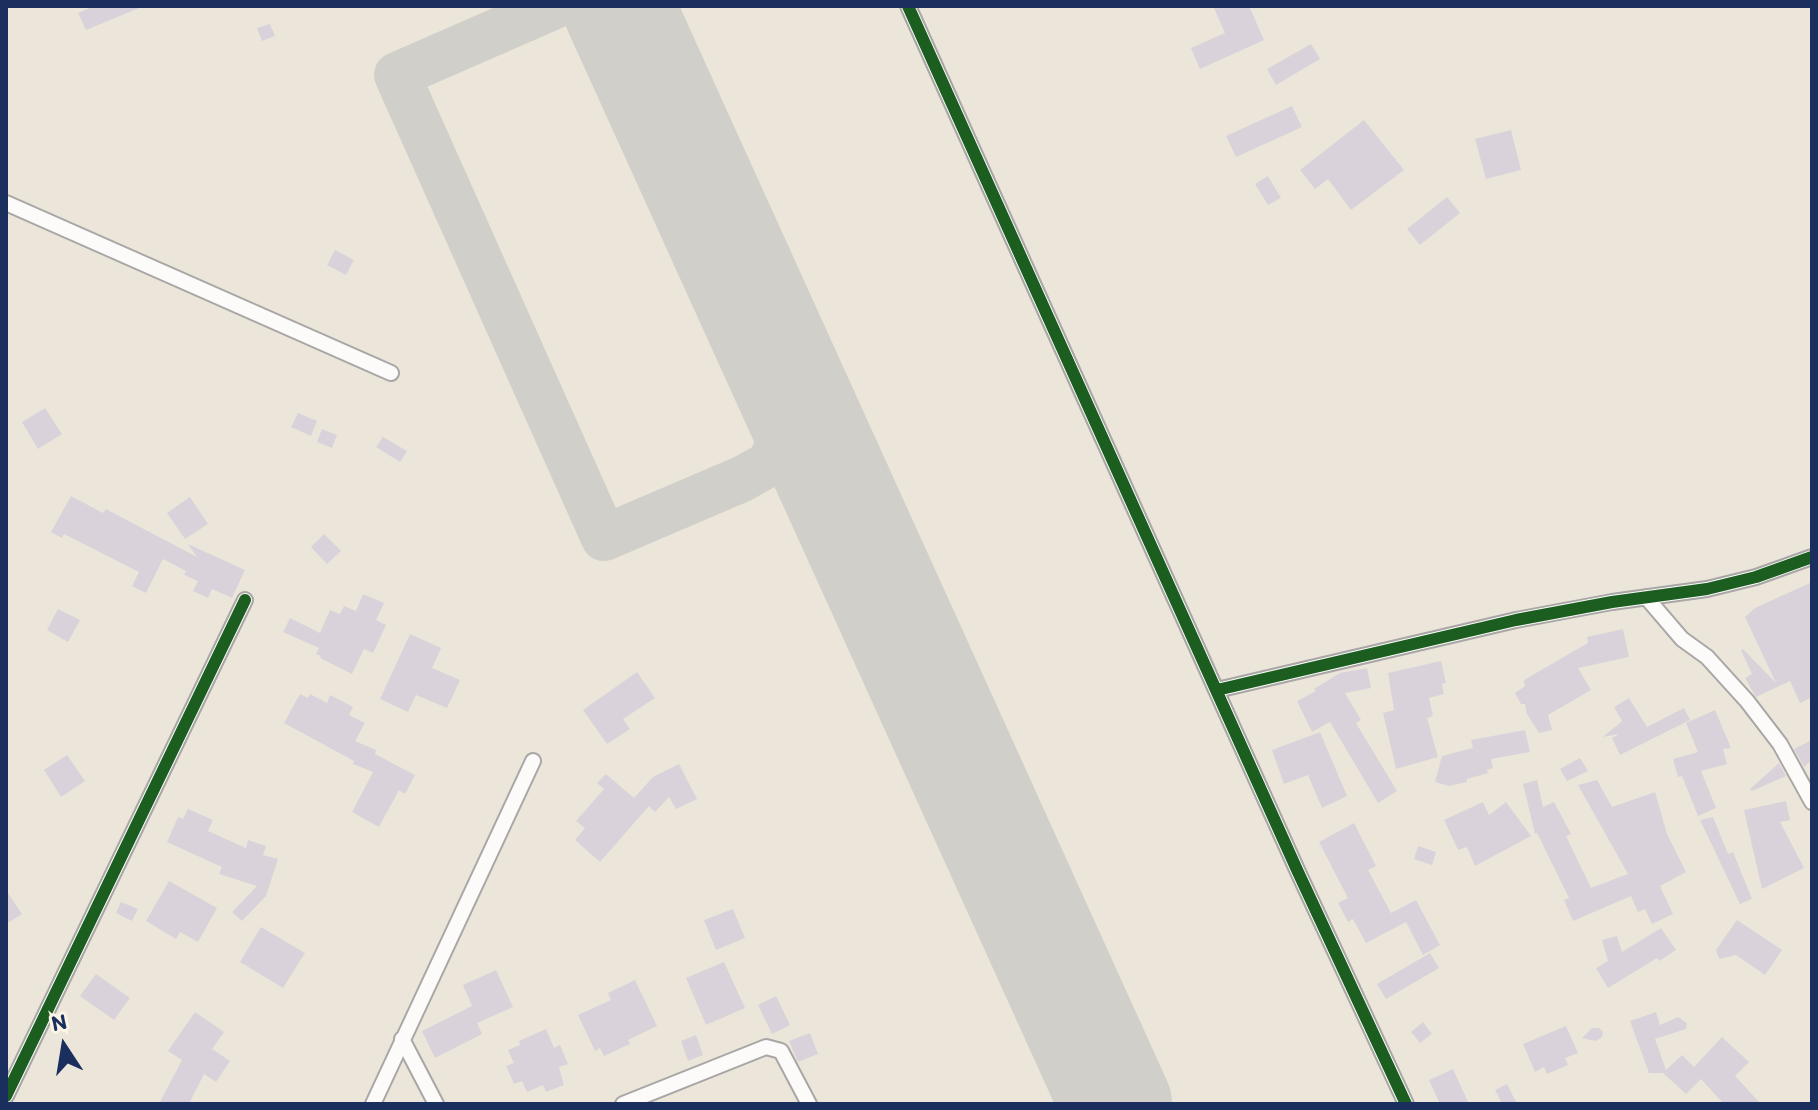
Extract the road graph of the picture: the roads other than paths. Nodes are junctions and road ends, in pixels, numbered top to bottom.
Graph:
1 (908, 6) edge
2 (6, 203) edge
3 (391, 373) dead end
4 (1812, 557) edge
5 (1646, 597) junction
6 (245, 600) dead end
7 (1217, 690) junction
8 (533, 761) dead end
9 (1812, 802) edge
10 (402, 1039) junction
11 (6, 1096) edge
12 (373, 1104) edge
13 (436, 1104) edge
14 (623, 1104) edge
15 (809, 1104) edge
16 (1406, 1104) edge

1 - 7 street
2 - 3 street
4 - 5 street
5 - 7 street
5 - 9 street
6 - 11 street
7 - 16 street
8 - 10 street
10 - 12 street
10 - 13 street
14 - 15 street

